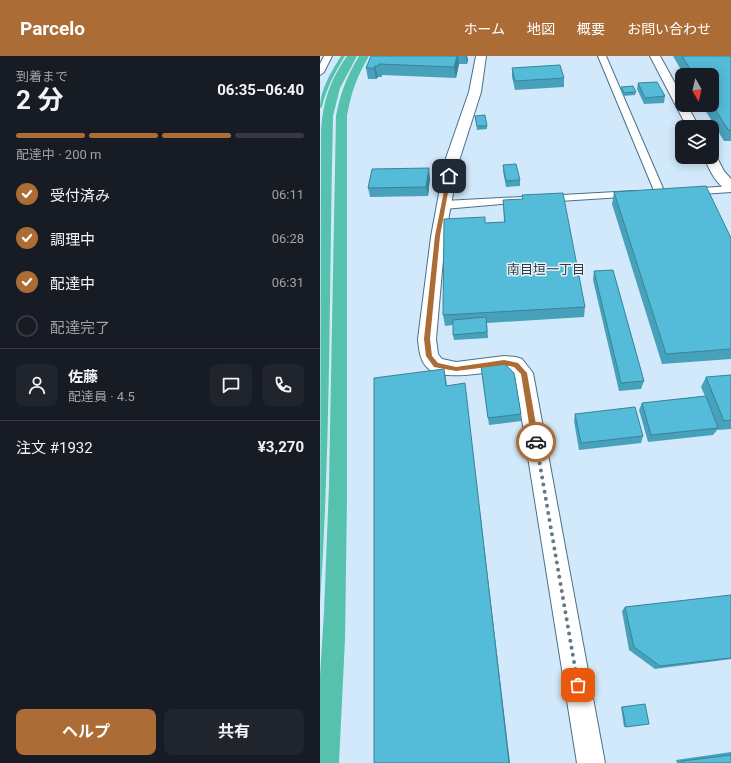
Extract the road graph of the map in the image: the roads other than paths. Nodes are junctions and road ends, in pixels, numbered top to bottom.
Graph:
1 (328, 56) edge
2 (481, 56) edge
3 (602, 56) edge
4 (655, 56) edge
5 (320, 72) edge
6 (689, 120) edge
7 (714, 164) edge
8 (731, 188) edge
9 (668, 193) junction
10 (444, 205) junction
11 (591, 763) edge

1 - 5 street
2 - 10 street
3 - 9 street
4 - 6 street
7 - 8 street
8 - 9 street
9 - 10 street
10 - 11 street

